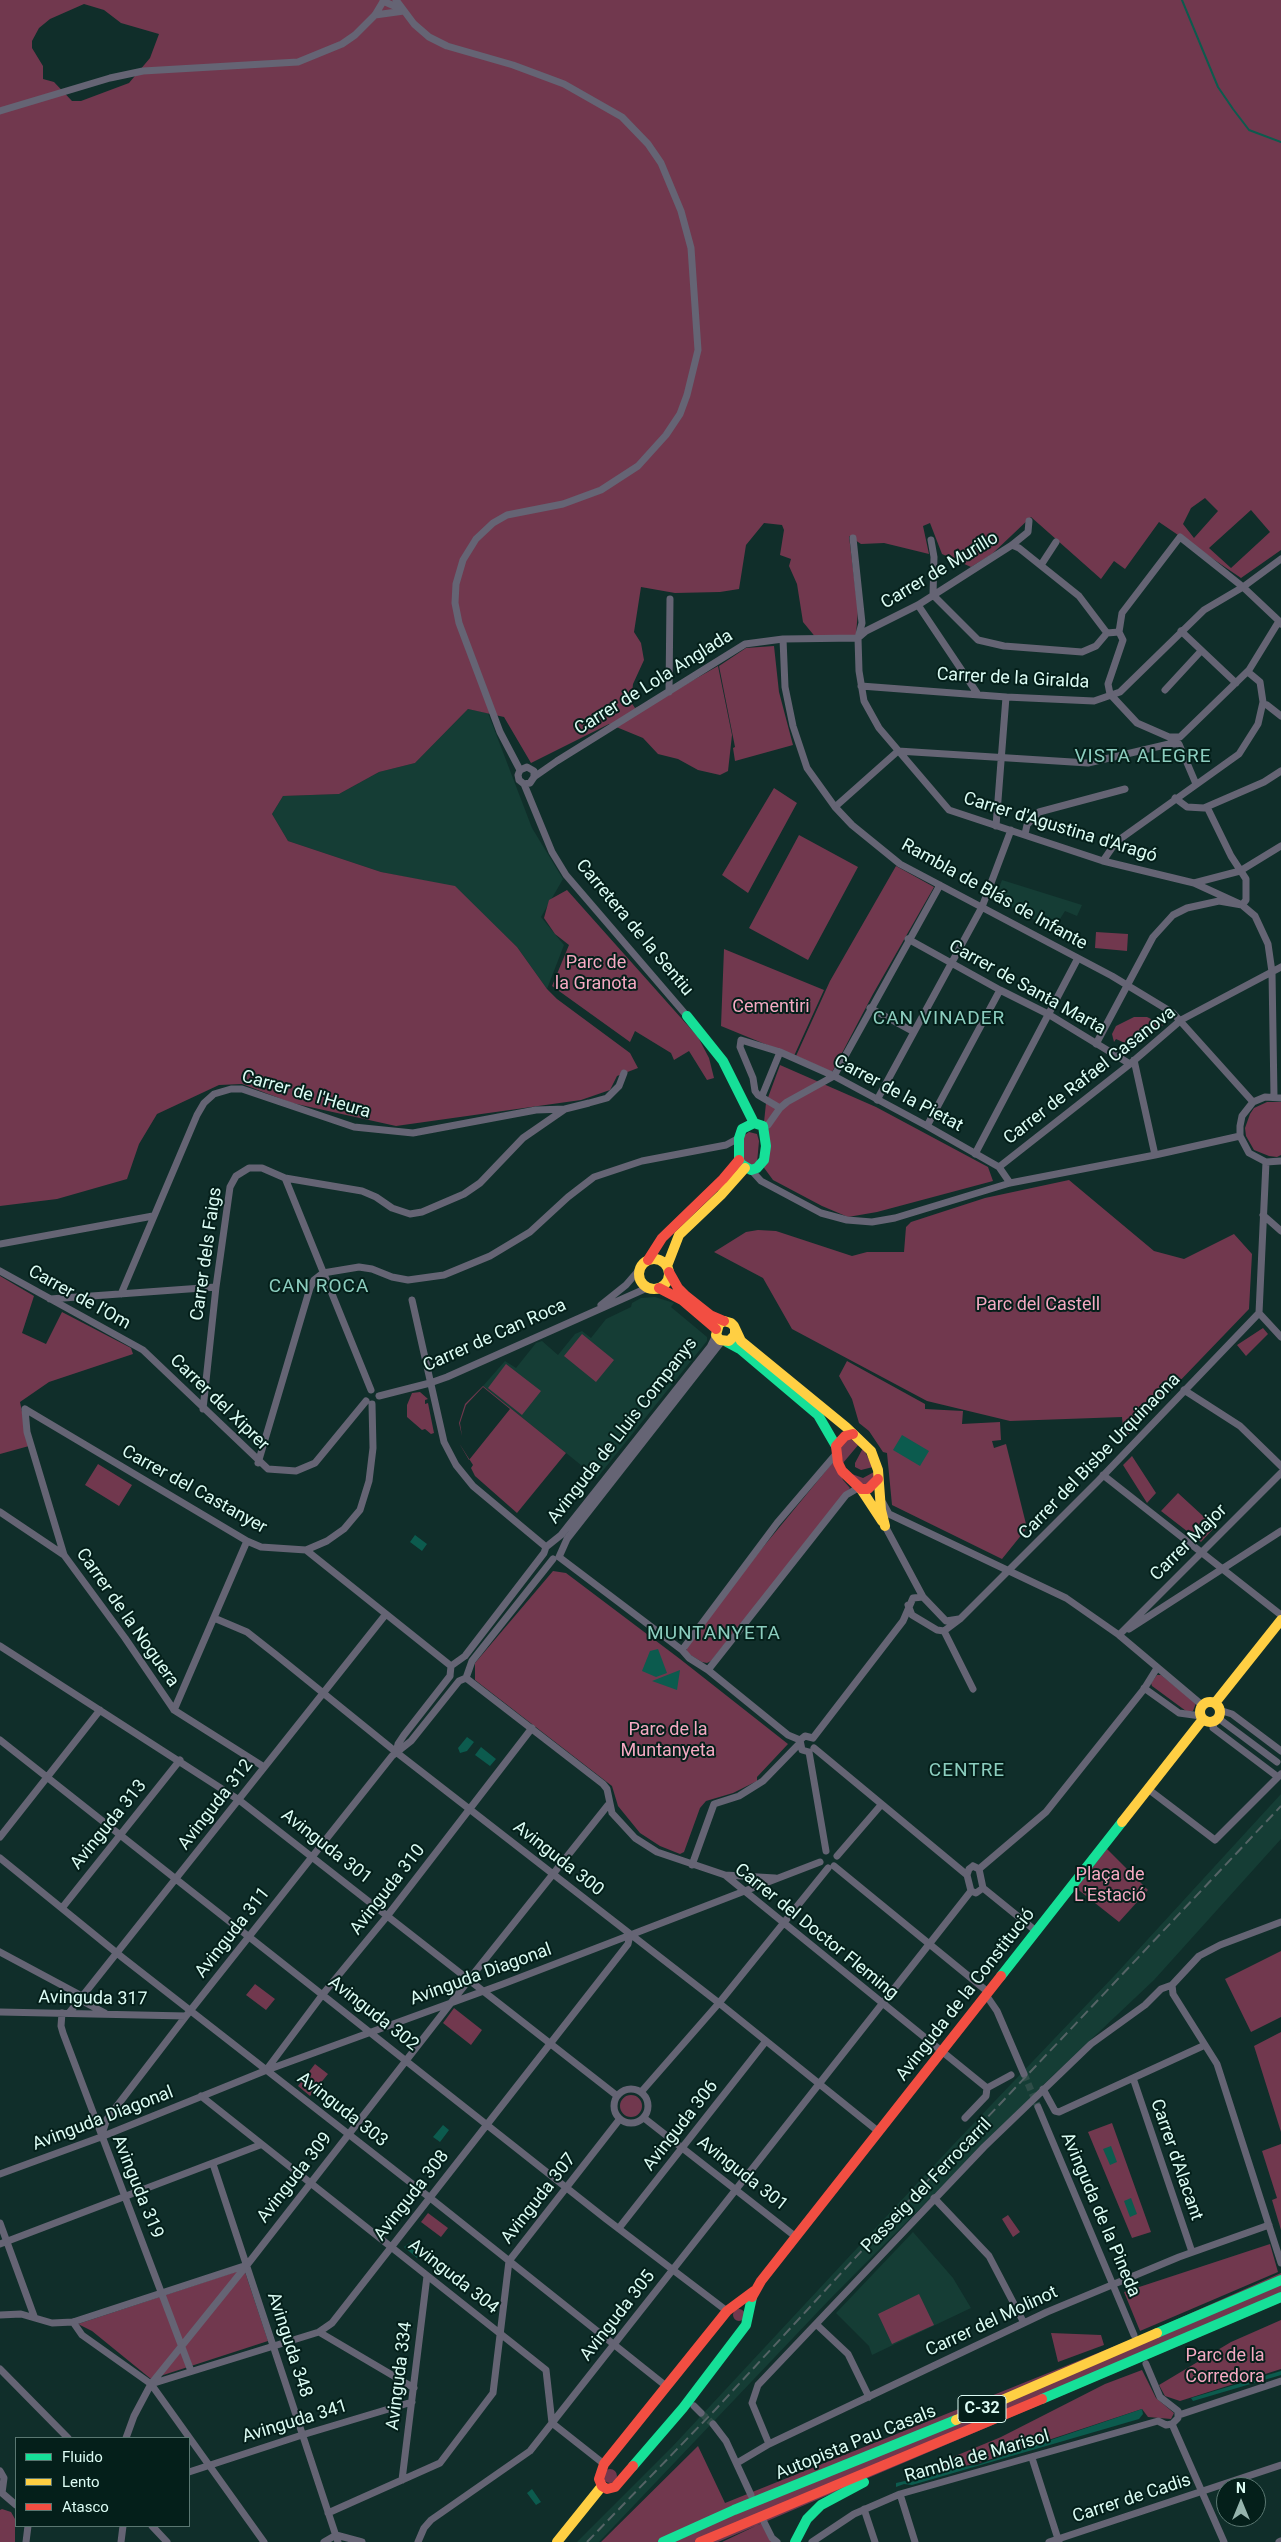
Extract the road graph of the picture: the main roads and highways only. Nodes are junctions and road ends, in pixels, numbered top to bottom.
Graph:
1 (686, 1016) road end
2 (754, 1125) junction
3 (743, 1163) junction
4 (648, 1260) junction
5 (668, 1269) junction
6 (659, 1288) junction
7 (724, 1322) junction
8 (735, 1329) junction
9 (720, 1337) junction
10 (853, 1434) junction
11 (836, 1450) junction
12 (878, 1479) junction
13 (859, 1489) junction
14 (1281, 1620) edge
15 (1217, 1713) junction
16 (1202, 1717) junction
17 (1281, 2280) edge
18 (754, 2291) junction
19 (1281, 2297) edge
20 (737, 2305) junction
21 (750, 2309) junction
22 (986, 2424) junction
23 (602, 2486) junction
24 (557, 2542) edge
25 (663, 2542) edge
26 (700, 2542) edge
27 (795, 2542) edge

1 - 2 main road, Carretera de la Sentiu
2 - 3 main road
2 - 3 main road
3 - 4 main road
3 - 5 main road
4 - 5 main road
4 - 6 main road
5 - 6 main road
5 - 7 main road
6 - 9 main road
7 - 8 main road
7 - 9 main road
8 - 9 main road
8 - 10 main road
9 - 11 main road
10 - 11 main road
10 - 12 main road
11 - 13 main road
12 - 13 main road
12 - 13 main road
14 - 15 main road
15 - 16 main road
15 - 16 main road
16 - 18 main road, Avinguda de la Constitució
17 - 25 main road, Autopista Pau Casals / C-32
18 - 20 main road, Avinguda de la Constitució
18 - 21 main road, Avinguda de la Constitució
19 - 22 main road, Autopista Pau Casals / C-32
20 - 21 main road
20 - 23 main road, Avinguda de la Constitució
21 - 23 main road, Avinguda de la Constitució
22 - 26 main road, Autopista Pau Casals / C-32
22 - 27 main road
23 - 24 main road

